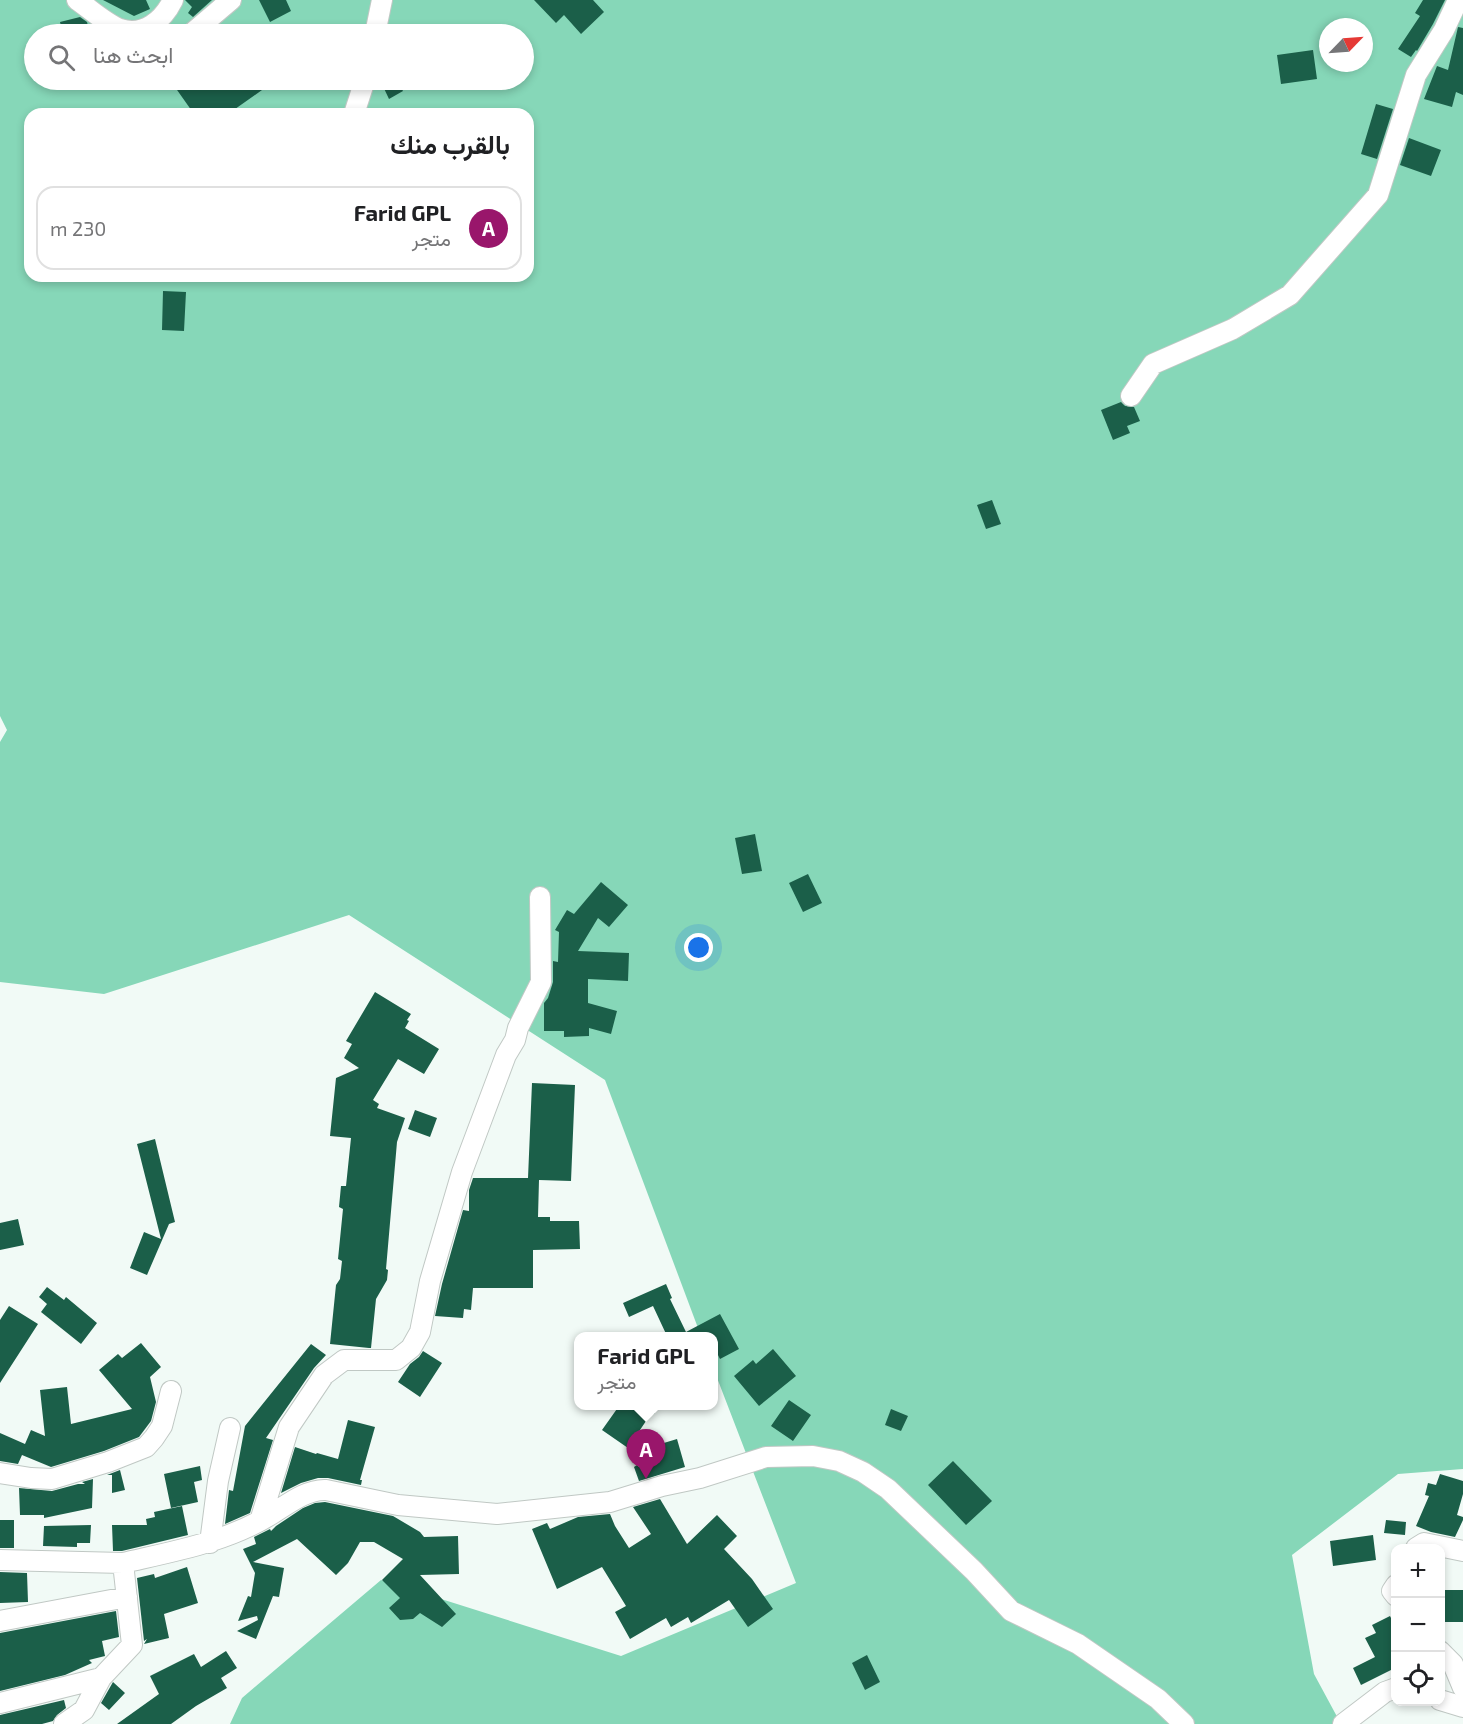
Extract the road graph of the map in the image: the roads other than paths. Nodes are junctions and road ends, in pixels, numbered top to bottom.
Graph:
1 (77, 0) edge
2 (173, 0) edge
3 (231, 0) edge
4 (382, 0) edge
5 (1458, 0) edge
6 (112, 24) edge
7 (153, 24) edge
8 (203, 24) edge
9 (377, 24) edge
10 (362, 90) edge
11 (356, 108) edge
12 (1131, 396) dead end
13 (540, 897) dead end
14 (171, 1391) dead end
15 (230, 1428) dead end
16 (0, 1473) edge
17 (260, 1521) junction
18 (210, 1543) junction
19 (1445, 1547) edge
20 (1463, 1551) edge
21 (0, 1560) edge
22 (123, 1563) junction
23 (127, 1597) junction
24 (0, 1621) edge
25 (1445, 1657) edge
26 (101, 1678) junction
27 (1463, 1688) edge
28 (1391, 1690) edge
29 (1445, 1702) edge
30 (0, 1703) edge
31 (1463, 1707) edge
32 (64, 1724) edge
33 (1184, 1724) edge
34 (1343, 1724) edge

1 - 6 street
2 - 7 street
3 - 8 street
4 - 9 street
5 - 12 street
10 - 11 street
13 - 17 street
14 - 16 street
15 - 18 street
17 - 18 street
17 - 33 street
18 - 22 street
19 - 20 street
21 - 22 street
22 - 23 street
23 - 24 street
23 - 26 street
25 - 27 street
26 - 30 street
26 - 32 street
28 - 34 street
29 - 31 street

